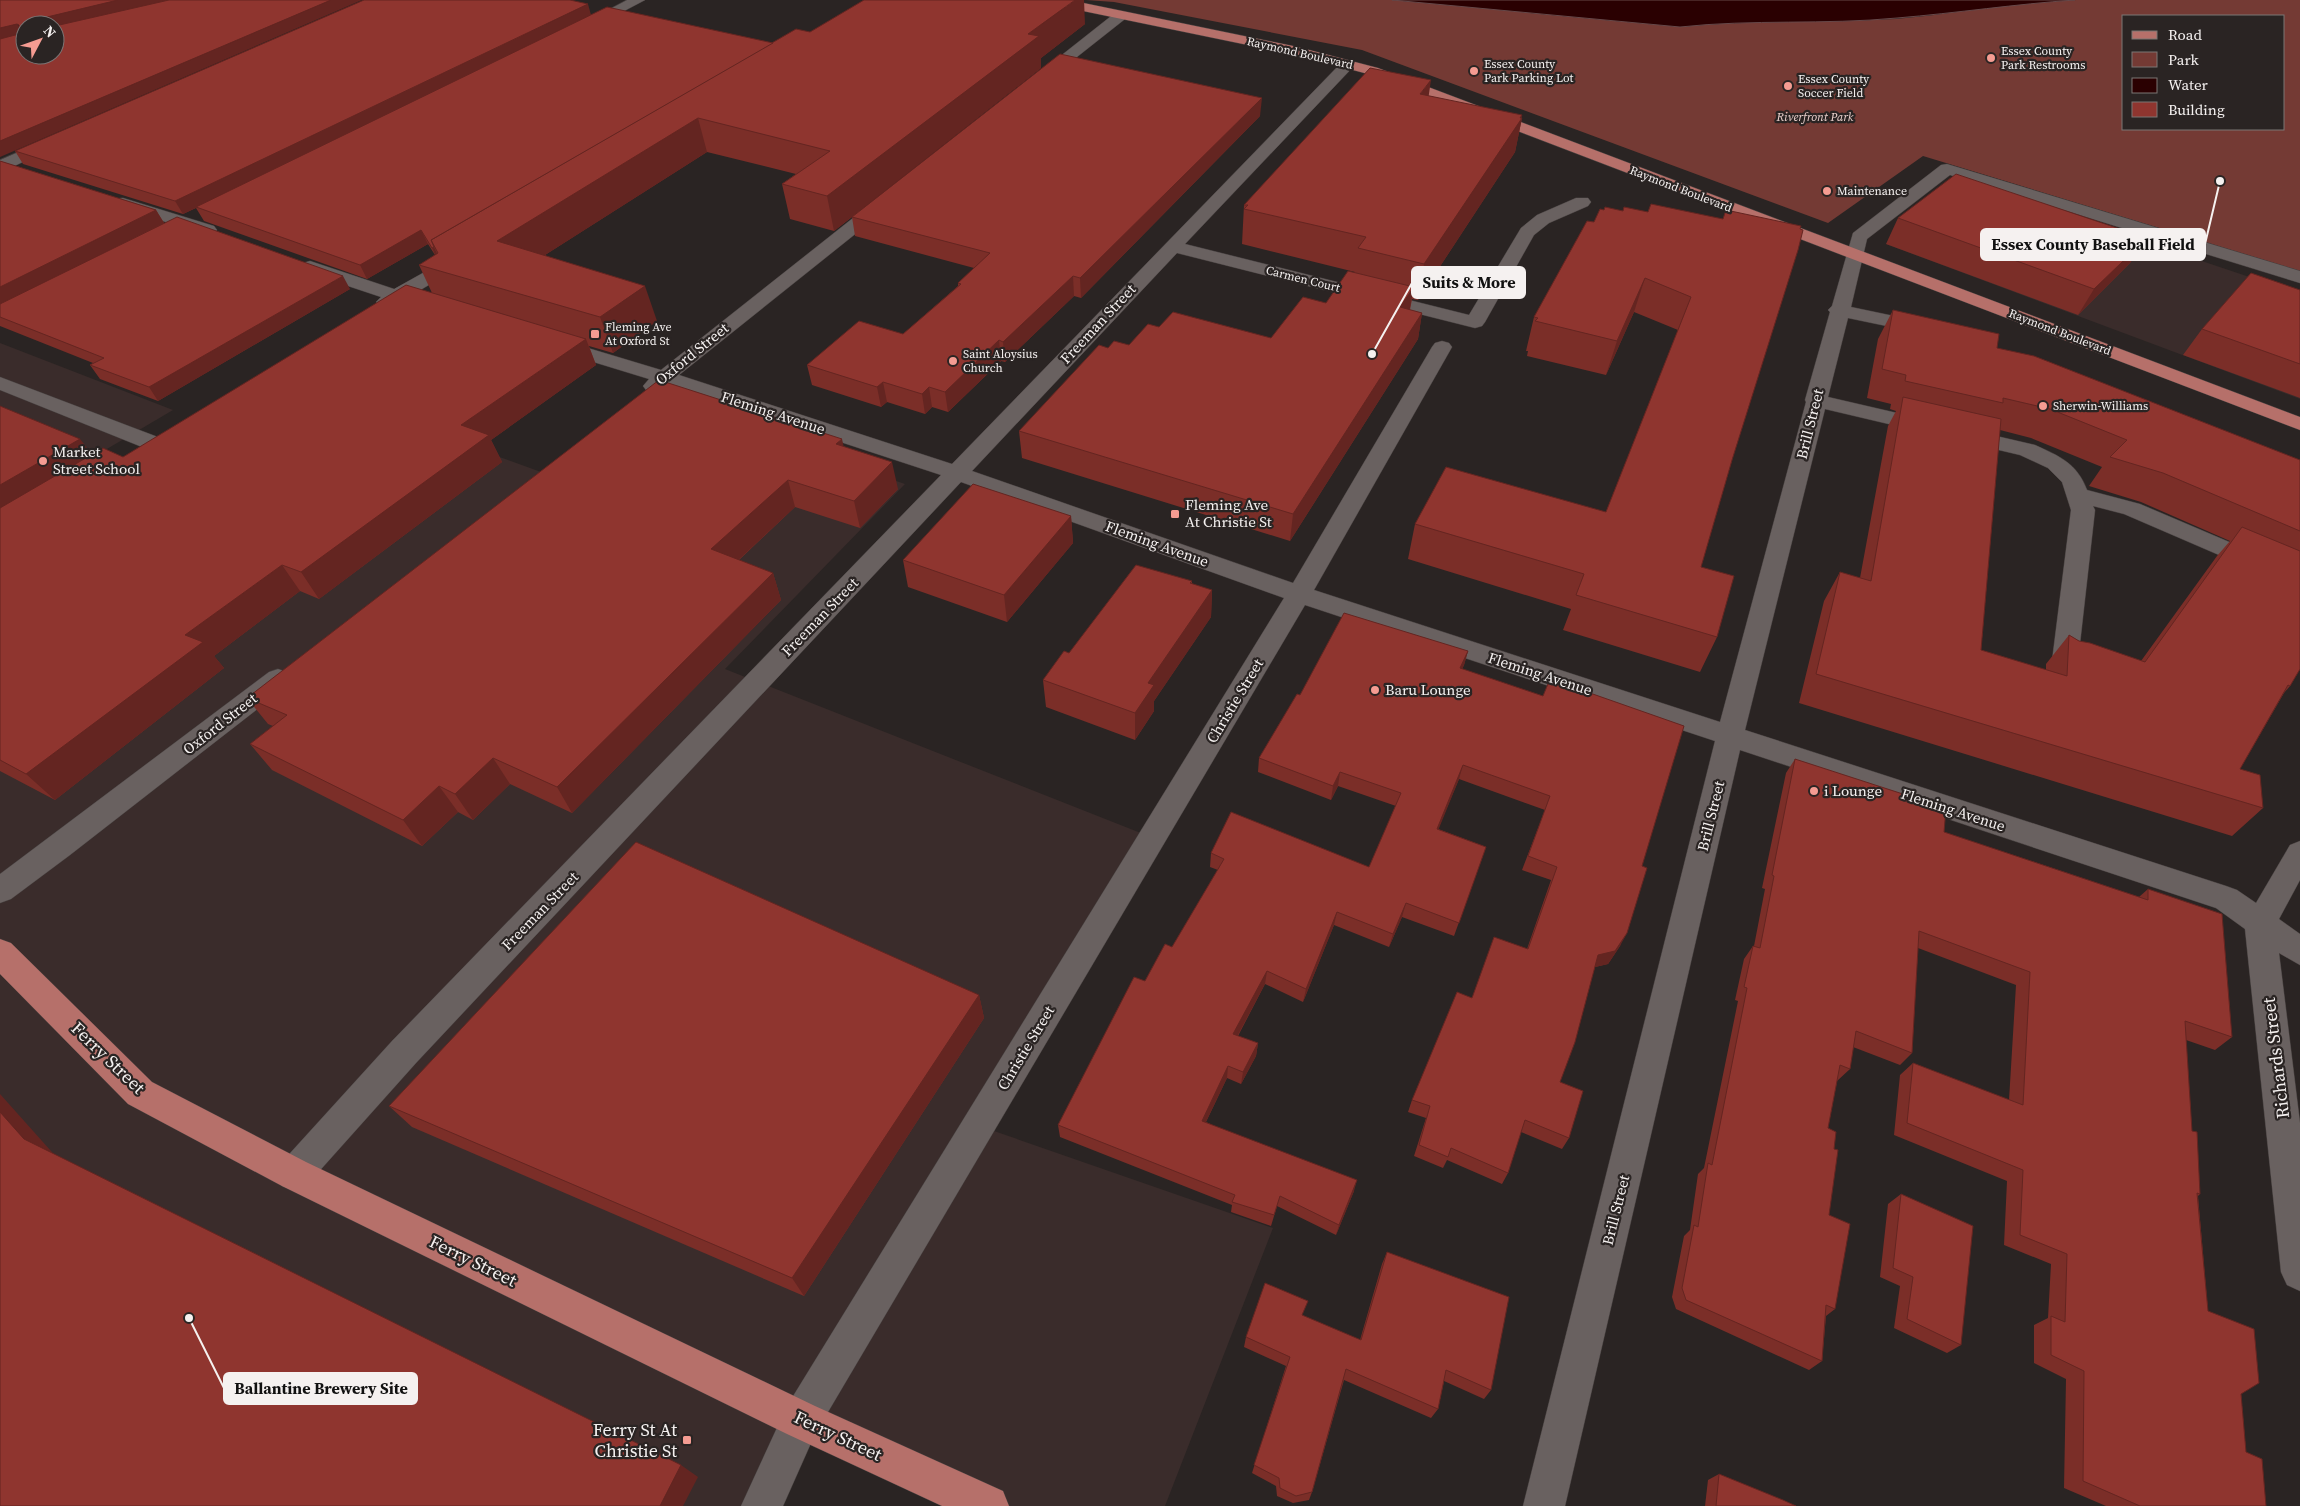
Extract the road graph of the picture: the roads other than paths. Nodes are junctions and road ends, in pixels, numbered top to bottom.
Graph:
1 (638, 0) edge
2 (1049, 0) edge
3 (1120, 16) junction
4 (567, 34) edge
5 (1348, 64) junction
6 (1029, 88) edge
7 (63, 138) edge
8 (1, 165) edge
9 (29, 173) edge
10 (897, 192) edge
11 (111, 199) edge
12 (1582, 202) dead end
13 (206, 211) edge
14 (184, 222) junction
15 (158, 235) edge
16 (221, 235) edge
17 (1172, 246) junction
18 (468, 253) edge
19 (1855, 255) junction
20 (295, 261) edge
21 (2300, 277) edge
22 (395, 296) junction
23 (1838, 310) junction
24 (443, 311) edge
25 (370, 312) edge
26 (1943, 332) edge
27 (538, 340) edge
28 (1442, 346) dead end
29 (663, 377) junction
30 (0, 383) edge
31 (638, 398) edge
32 (1816, 400) junction
33 (2300, 424) edge
34 (155, 444) edge
35 (957, 473) junction
36 (2078, 495) junction
37 (2300, 582) edge
38 (1299, 594) junction
39 (2065, 661) dead end
40 (292, 668) edge
41 (1730, 736) junction
42 (2300, 853) edge
43 (0, 890) edge
44 (2260, 924) junction
45 (2300, 951) edge
46 (0, 953) edge
47 (294, 1174) junction
48 (2300, 1272) edge
49 (801, 1420) junction
50 (762, 1506) edge
51 (988, 1506) edge
52 (1544, 1506) edge

1 - 4 street
2 - 3 main road, Raymond Boulevard
3 - 5 main road, Raymond Boulevard
3 - 6 street
5 - 17 street, Freeman Street
5 - 19 main road, Raymond Boulevard
7 - 8 street
8 - 9 street
10 - 29 street, Oxford Street
11 - 14 street
12 - 17 street, Carmen Court
13 - 14 street
14 - 15 street
14 - 16 street
17 - 35 street, Freeman Street
18 - 22 street
19 - 21 street, Brill Street
19 - 23 street, Brill Street
19 - 33 main road, Raymond Boulevard
20 - 22 street
22 - 24 street
22 - 25 street
23 - 26 street
23 - 32 street, Brill Street
27 - 29 street, Fleming Avenue
28 - 38 street, Christie Street
29 - 31 street, Oxford Street
29 - 35 street, Fleming Avenue
30 - 34 street
32 - 36 street
32 - 41 street, Brill Street
35 - 38 street, Fleming Avenue
35 - 47 street, Freeman Street
36 - 37 street
36 - 39 street
38 - 41 street, Fleming Avenue
38 - 49 street, Christie Street
40 - 43 street, Oxford Street
41 - 44 street, Fleming Avenue
41 - 52 street, Brill Street
42 - 44 street
44 - 45 street, Fleming Avenue
44 - 48 street, Richards Street
46 - 47 main road, Ferry Street
47 - 49 main road, Ferry Street
49 - 50 street, Christie Street
49 - 51 main road, Ferry Street

